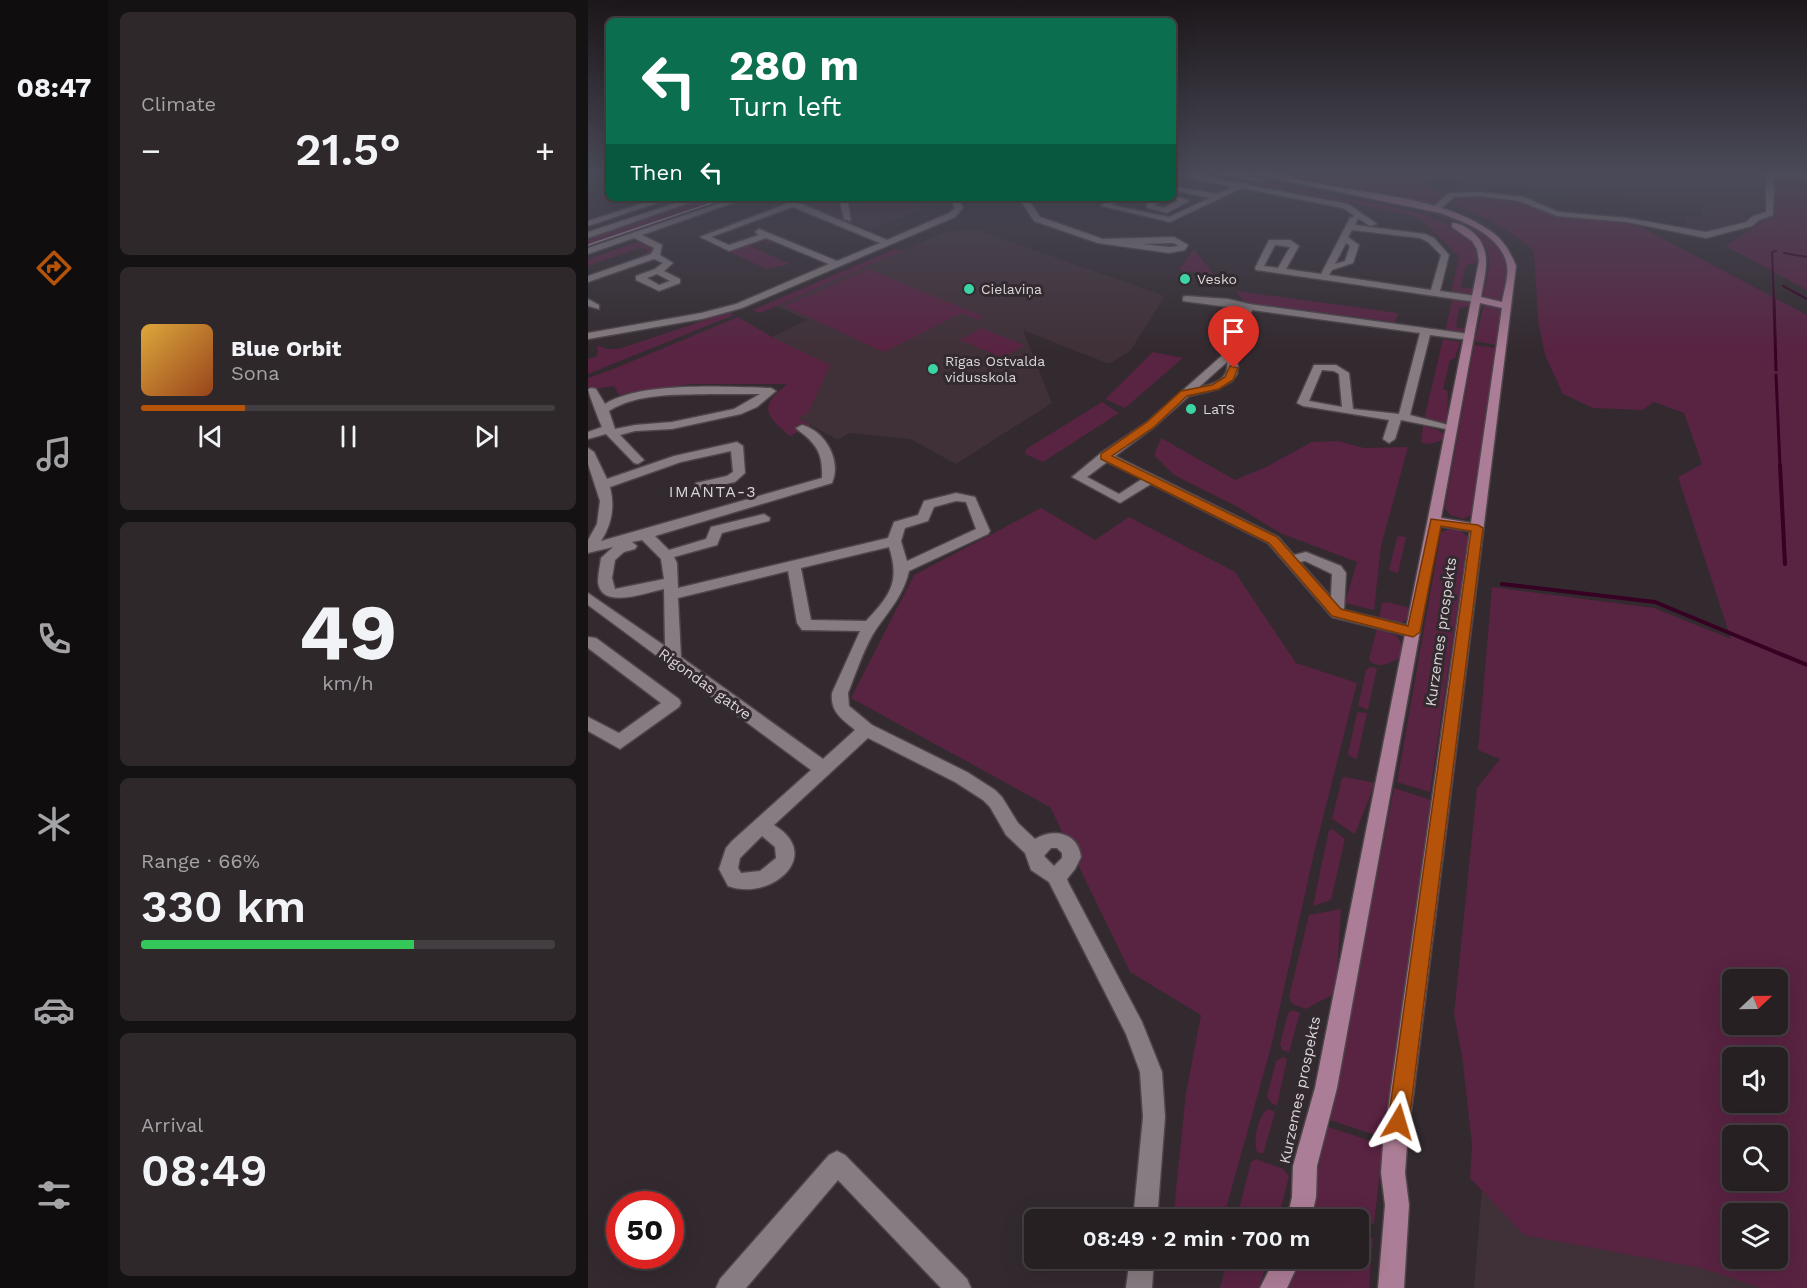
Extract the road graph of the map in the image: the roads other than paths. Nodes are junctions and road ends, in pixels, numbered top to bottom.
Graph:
1 (641, 233) edge
2 (713, 233) edge
3 (763, 233) edge
4 (864, 233) edge
5 (911, 233) edge
6 (1080, 233) edge
7 (1347, 233) edge
8 (1394, 233) edge
9 (1467, 233) edge
10 (1486, 233) edge
11 (1696, 233) edge
12 (1713, 233) edge
13 (635, 235) junction
14 (767, 235) junction
15 (1344, 238) junction
16 (888, 243) junction
17 (1111, 243) junction
18 (588, 251) edge
19 (655, 256) junction
20 (836, 264) junction
21 (658, 271) dead end
22 (1281, 271) dead end
23 (1325, 273) junction
24 (588, 279) edge
25 (1436, 292) junction
26 (1186, 299) dead end
27 (1476, 299) junction
28 (1508, 306) junction
29 (1250, 307) junction
30 (1426, 331) junction
31 (588, 336) edge
32 (1469, 337) junction
33 (1230, 353) junction
34 (592, 391) dead end
35 (1184, 393) junction
36 (603, 410) junction
37 (1348, 410) junction
38 (1400, 417) junction
39 (802, 428) dead end
40 (610, 429) junction
41 (1452, 429) junction
42 (588, 434) edge
43 (1389, 439) dead end
44 (588, 452) edge
45 (1105, 456) junction
46 (638, 460) dead end
47 (1150, 479) junction
48 (603, 485) junction
49 (700, 486) dead end
50 (764, 518) dead end
51 (1436, 521) junction
52 (1478, 528) junction
53 (648, 538) junction
54 (894, 541) junction
55 (589, 548) edge
56 (666, 555) junction
57 (1290, 561) junction
58 (794, 566) junction
59 (903, 568) junction
60 (670, 589) junction
61 (588, 598) edge
62 (1337, 613) junction
63 (870, 626) junction
64 (1413, 632) junction
65 (588, 643) edge
66 (673, 660) junction
67 (588, 723) edge
68 (866, 730) junction
69 (823, 769) junction
70 (761, 826) dead end
71 (1034, 850) junction
72 (1057, 877) junction
73 (1146, 1209) edge
74 (1301, 1209) edge
75 (1141, 1269) edge
76 (1283, 1269) edge
77 (729, 1288) edge
78 (958, 1288) edge
79 (1139, 1288) edge
80 (1273, 1288) edge
81 (1391, 1288) edge

1 - 13 street
2 - 14 street
3 - 14 street
4 - 16 street
5 - 16 street
6 - 17 street
7 - 15 street
8 - 25 street
9 - 27 main road, Kurzemes prospekts
10 - 28 main road, Kurzemes prospekts
11 - 12 street
13 - 18 street
13 - 19 street
14 - 20 street
15 - 23 street
15 - 23 street
16 - 20 street
17 - 17 street
19 - 21 street
19 - 24 street
20 - 31 street
22 - 23 street
23 - 25 street
25 - 27 street
26 - 29 street
27 - 28 main road
27 - 32 main road, Kurzemes prospekts
28 - 52 main road, Kurzemes prospekts
29 - 30 street
29 - 33 street
30 - 32 street
30 - 38 street
32 - 41 main road, Kurzemes prospekts
33 - 35 street
33 - 35 street
34 - 36 street
35 - 45 street
36 - 40 street
36 - 40 street
37 - 37 street
37 - 38 street
38 - 41 street
38 - 43 street
39 - 53 street
40 - 42 street
40 - 46 street
41 - 51 main road, Kurzemes prospekts
44 - 48 street
45 - 47 street
45 - 47 street
47 - 57 street
48 - 49 street
48 - 55 street
50 - 56 street
51 - 52 main road
51 - 64 main road, Kurzemes prospekts
52 - 81 main road, Kurzemes prospekts
53 - 55 street
53 - 56 street
53 - 60 street
54 - 58 street
54 - 59 street
54 - 59 street
56 - 60 street
57 - 62 street
57 - 62 street
58 - 60 street
58 - 63 street
59 - 63 street
60 - 66 street
61 - 66 street, Rigondas gatve
62 - 64 street
63 - 68 street
64 - 74 main road, Kurzemes prospekts
65 - 67 street
66 - 69 street, Rigondas gatve
68 - 69 street
68 - 71 street
69 - 70 street
71 - 72 street
71 - 72 street
72 - 73 street
75 - 79 street
76 - 80 main road
77 - 78 street

